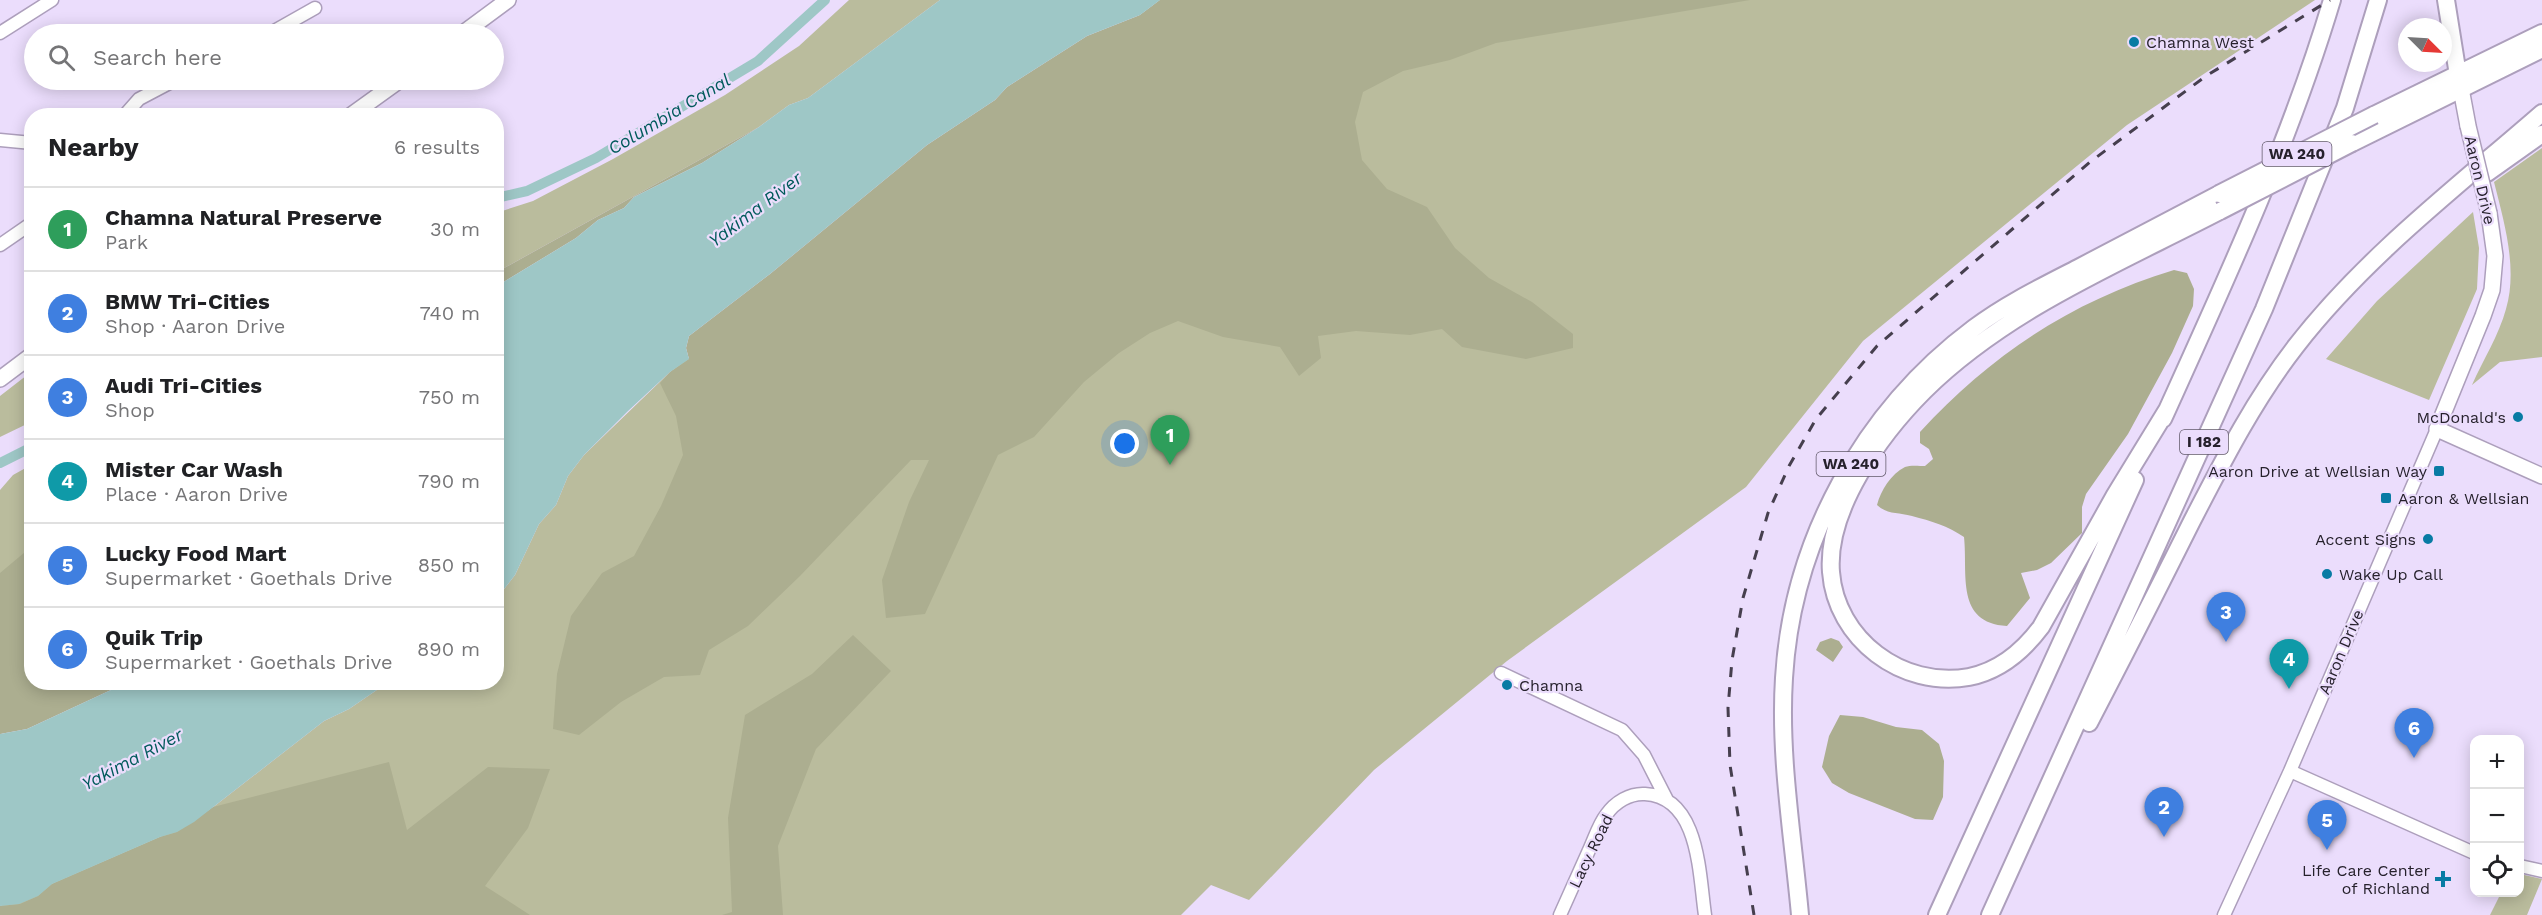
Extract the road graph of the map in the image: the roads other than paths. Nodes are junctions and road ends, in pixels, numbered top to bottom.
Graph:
1 (52, 0) edge
2 (508, 0) edge
3 (2332, 0) edge
4 (2378, 0) edge
5 (2446, 0) edge
6 (315, 8) dead end
7 (287, 24) edge
8 (476, 24) edge
9 (0, 33) edge
10 (2542, 33) edge
11 (2542, 49) edge
12 (2459, 83) junction
13 (156, 90) edge
14 (386, 90) edge
15 (131, 108) edge
16 (361, 108) edge
17 (2542, 113) edge
18 (2542, 134) edge
19 (0, 140) edge
20 (24, 142) edge
21 (2220, 202) junction
22 (2420, 219) junction
23 (24, 228) edge
24 (0, 245) edge
25 (24, 361) edge
26 (0, 379) edge
27 (2167, 410) junction
28 (2437, 429) junction
29 (2542, 476) edge
30 (1502, 673) dead end
31 (2290, 771) junction
32 (1666, 800) junction
33 (2470, 851) edge
34 (2524, 867) edge
35 (2542, 871) edge
36 (2009, 875) junction
37 (1560, 915) edge
38 (1705, 915) edge
39 (1800, 915) edge
40 (1937, 915) edge
41 (1990, 915) edge
42 (2224, 915) edge

1 - 9 street
2 - 8 main road
3 - 27 highway, I 182
4 - 36 highway, I 182
5 - 12 highway
6 - 7 street
10 - 12 highway
11 - 12 highway
12 - 21 highway, bridge
12 - 28 main road, Aaron Drive, bridge
13 - 15 street
14 - 16 main road
17 - 22 highway
18 - 22 highway
19 - 20 street
21 - 27 highway
21 - 39 highway, WA 240
22 - 36 highway
23 - 24 street
25 - 26 main road
27 - 40 highway, I 182
28 - 29 main road
28 - 31 street, Aaron Drive
30 - 32 street
31 - 33 street
31 - 42 street, Aaron Drive
32 - 37 street, Lacy Road
32 - 38 street
34 - 35 street
36 - 41 highway, I 182

